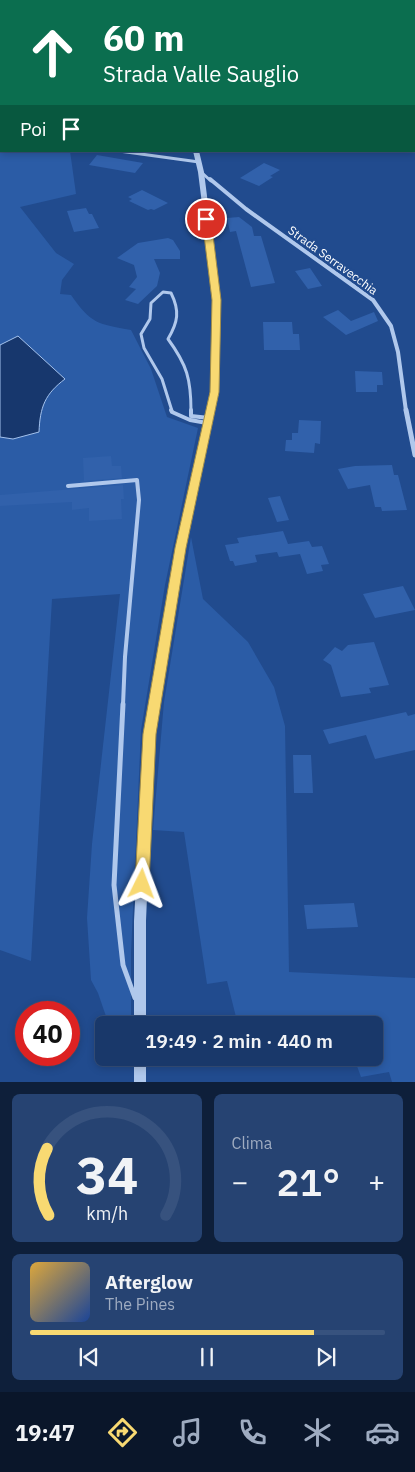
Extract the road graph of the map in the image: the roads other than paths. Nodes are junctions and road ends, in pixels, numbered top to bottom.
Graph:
1 (126, 152) edge
2 (196, 152) edge
3 (199, 162) junction
4 (200, 172) junction
5 (208, 421) junction
6 (415, 455) edge
7 (68, 486) dead end
8 (140, 1009) junction
9 (140, 1016) edge
10 (140, 1066) edge
11 (140, 1082) edge

1 - 3 street
2 - 3 street
3 - 4 street
4 - 5 street
4 - 6 street, Strada Serravecchia
5 - 5 lane
5 - 8 street
7 - 8 lane
8 - 9 street
10 - 11 street

